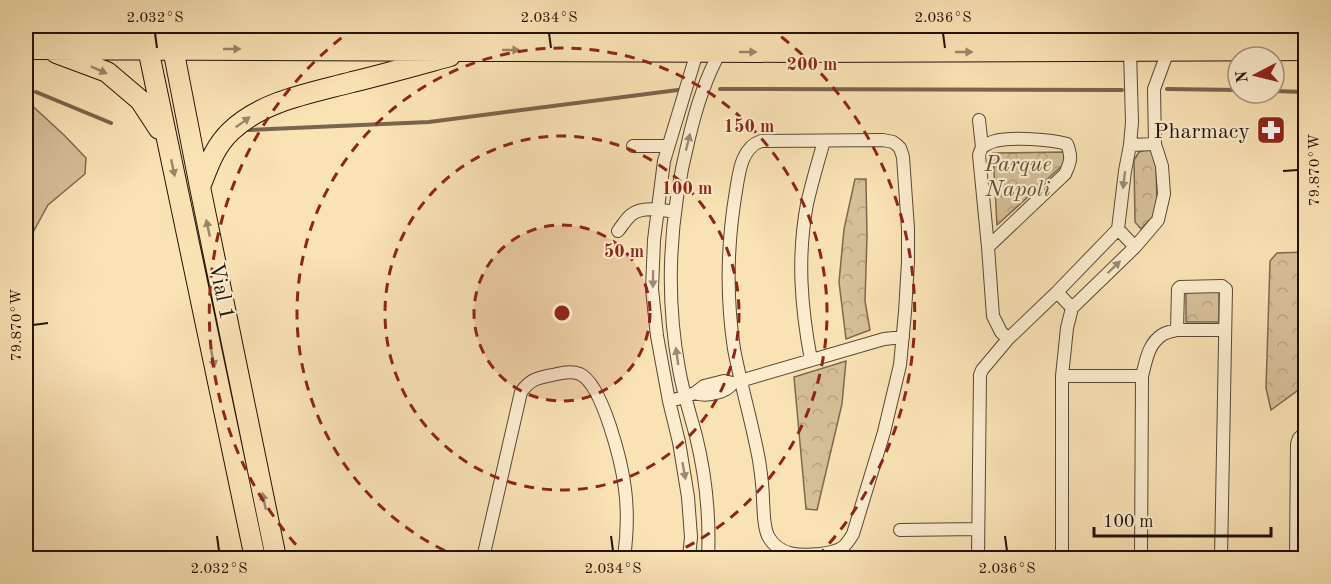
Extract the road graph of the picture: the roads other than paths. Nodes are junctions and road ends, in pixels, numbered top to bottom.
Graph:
1 (1141, 28) edge
2 (1167, 28) edge
3 (1214, 29) edge
4 (26, 32) edge
5 (1305, 32) edge
6 (173, 36) edge
7 (146, 41) junction
8 (35, 49) edge
9 (475, 50) junction
10 (1305, 50) edge
11 (1130, 51) junction
12 (1168, 51) junction
13 (697, 52) junction
14 (720, 52) junction
15 (1131, 89) junction
16 (1154, 89) junction
17 (1154, 109) junction
18 (1132, 110) junction
19 (980, 120) dead end
20 (824, 141) junction
21 (167, 142) junction
22 (1155, 144) junction
23 (1130, 145) junction
24 (633, 146) dead end
25 (668, 146) junction
26 (982, 147) junction
27 (664, 161) junction
28 (682, 166) junction
29 (200, 187) junction
30 (657, 210) junction
31 (675, 212) junction
32 (1118, 229) junction
33 (618, 231) dead end
34 (988, 247) junction
35 (1135, 247) junction
36 (1058, 292) junction
37 (1072, 308) junction
38 (1177, 330) junction
39 (1225, 330) junction
40 (903, 337) junction
41 (1008, 339) junction
42 (811, 360) junction
43 (1142, 375) junction
44 (1062, 376) junction
45 (737, 381) junction
46 (689, 395) junction
47 (669, 401) junction
48 (1305, 432) edge
49 (978, 529) junction
50 (900, 530) dead end
51 (1301, 531) edge
52 (784, 555) edge
53 (255, 558) edge
54 (276, 558) edge
55 (483, 558) edge
56 (624, 558) edge
57 (689, 558) edge
58 (708, 558) edge
59 (978, 558) edge
60 (1062, 558) edge
61 (1141, 558) edge
62 (1221, 558) edge
63 (1296, 558) edge

1 - 2 main road
1 - 6 main road
2 - 3 main road
3 - 5 main road
4 - 7 main road
6 - 7 main road
6 -> 9 main road
6 - 29 main road
7 - 8 main road
7 - 21 main road, Vial 1
8 -> 21 main road
9 -> 13 main road
29 -> 9 main road
10 - 12 main road
11 - 12 main road
14 -> 11 main road
11 - 15 street
12 - 16 street
13 - 14 main road
13 - 25 street
28 -> 14 street
15 - 16 street
15 - 18 street
16 - 17 street
17 - 18 street
17 - 22 street
18 - 23 street
19 - 26 street
20 - 40 street
20 - 42 street
20 - 45 street
21 -> 53 main road, Vial 1
22 - 23 street
22 - 35 street
23 -> 32 street
24 - 25 street
25 - 27 street
26 - 34 street
26 - 34 street
27 - 28 street
27 - 30 street
28 - 31 street
54 -> 29 main road
30 - 31 street
30 - 33 street
30 -> 47 street
46 -> 31 street
32 - 35 street
32 - 36 street
34 - 41 street
37 -> 35 street
36 - 37 street
36 - 41 street
37 - 44 street
38 - 39 street
38 - 39 street
38 - 43 street
39 - 62 street
40 - 42 street
40 - 52 street
41 - 49 street
42 - 45 street
43 - 44 street
43 - 61 street
44 - 60 street
45 - 46 street
45 - 52 street
46 - 47 street
46 - 58 street
47 -> 57 street
48 - 51 street
49 - 50 street
49 - 59 street
51 - 63 street
55 - 56 street

